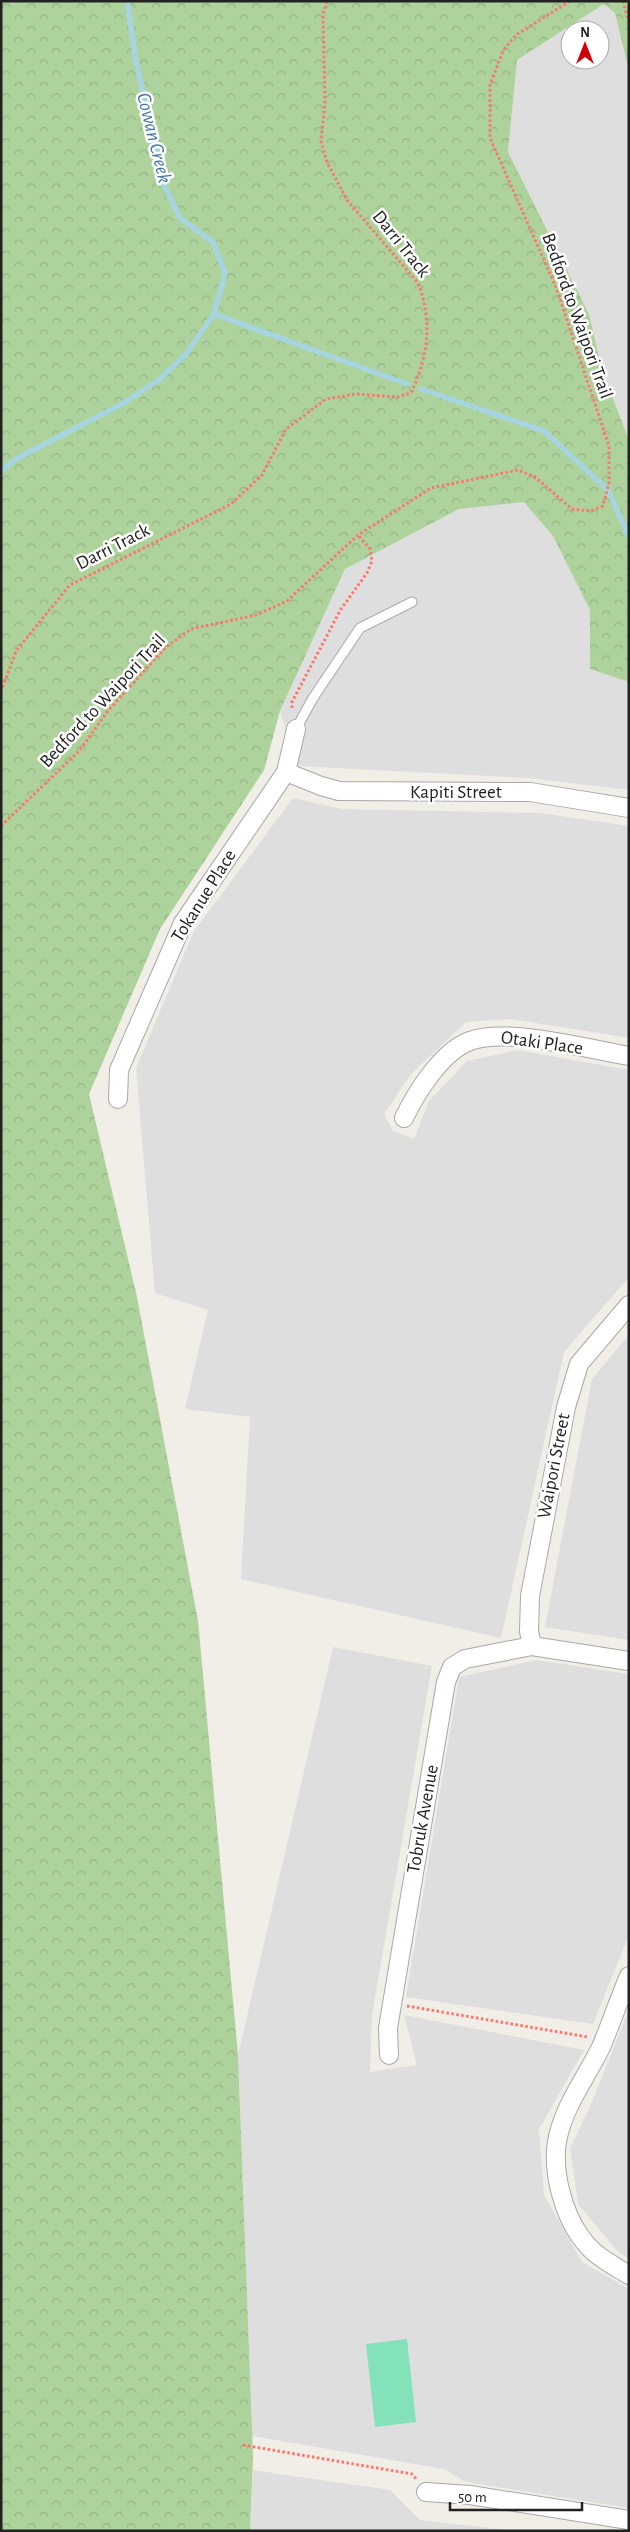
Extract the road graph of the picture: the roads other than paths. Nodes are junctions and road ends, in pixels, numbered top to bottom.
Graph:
1 (412, 602) dead end
2 (296, 729) joint
3 (286, 772) junction
4 (629, 808) edge
5 (629, 1056) edge
6 (118, 1099) dead end
7 (404, 1118) dead end
8 (629, 1305) edge
9 (532, 1646) junction
10 (629, 1661) edge
11 (629, 1976) edge
12 (389, 2055) dead end
13 (629, 2275) edge
14 (426, 2492) road end
15 (629, 2520) edge

1 - 2 lane
2 - 3 street, Tokanue Place
3 - 4 street, Kapiti Street
3 - 6 street, Tokanue Place
5 - 7 street, Otaki Place
8 - 9 street, Waipori Street
9 - 10 street, Tobruk Avenue
9 - 12 street, Tobruk Avenue
11 - 13 street
14 - 15 street

